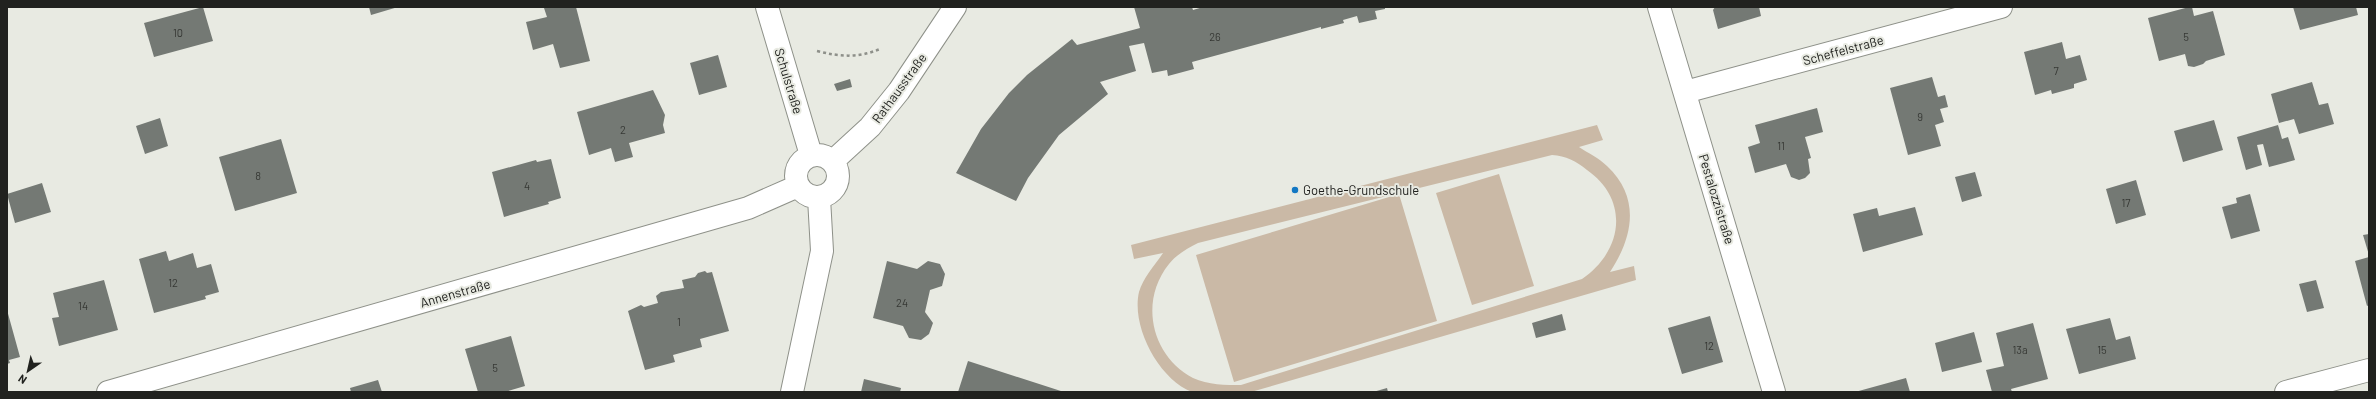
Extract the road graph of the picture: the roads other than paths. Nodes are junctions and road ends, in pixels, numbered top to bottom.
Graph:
1 (767, 7) edge
2 (955, 7) edge
3 (1659, 7) edge
4 (2000, 7) edge
5 (1685, 92) junction
6 (811, 155) junction
7 (833, 161) junction
8 (798, 186) junction
9 (819, 198) junction
10 (2369, 370) edge
11 (108, 392) edge
12 (792, 392) edge
13 (1774, 392) edge
14 (2286, 392) edge

1 - 6 street, Schulstraße
2 - 7 street, Rathausstraße
3 - 5 street, Pestalozzistraße
4 - 5 street, Scheffelstraße
5 - 13 street, Pestalozzistraße
6 - 7 street
6 - 8 street
7 - 9 street
8 - 9 street
8 - 11 street, Annenstraße
9 - 12 street
10 - 14 street

